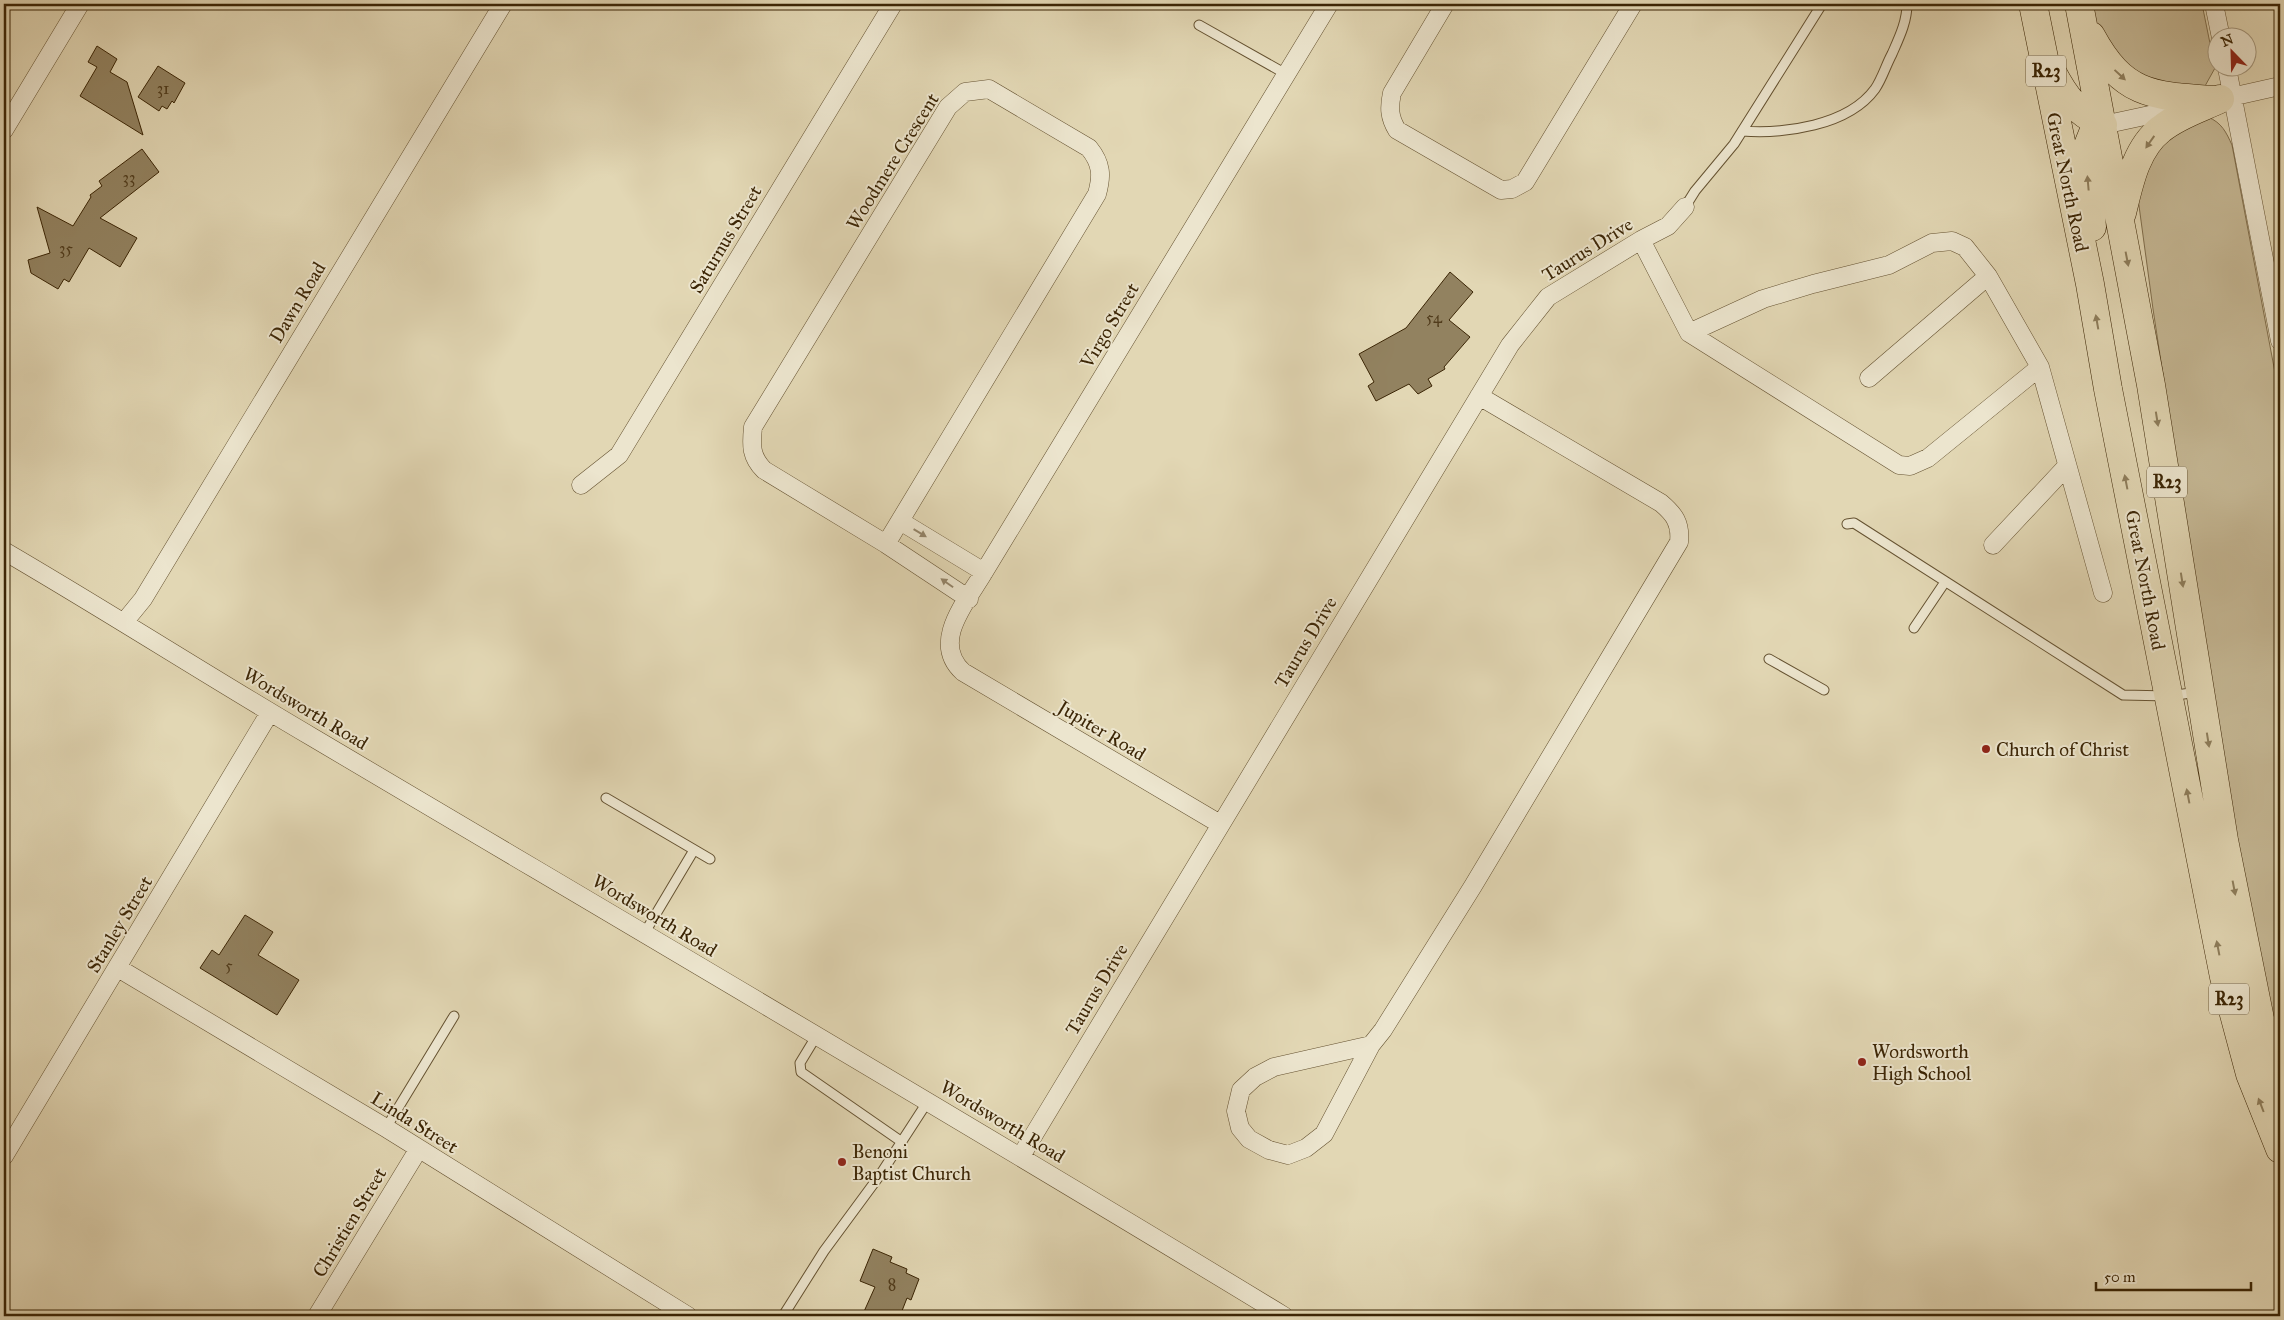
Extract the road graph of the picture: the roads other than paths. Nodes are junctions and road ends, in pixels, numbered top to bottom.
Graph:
1 (80, 4) edge
2 (503, 4) edge
3 (892, 4) edge
4 (1329, 4) edge
5 (1445, 4) edge
6 (1633, 4) edge
7 (1822, 4) edge
8 (1907, 4) edge
9 (2033, 4) edge
10 (2214, 4) edge
11 (2081, 12) edge
12 (1199, 26) dead end
13 (2219, 28) edge
14 (2043, 55) junction
15 (1286, 74) junction
16 (2226, 78) edge
17 (2280, 86) edge
18 (2223, 98) junction
19 (2103, 125) junction
20 (4, 130) edge
21 (1742, 131) junction
22 (1685, 207) joint
23 (2120, 222) junction
24 (1641, 240) junction
25 (1988, 276) junction
26 (2090, 284) junction
27 (1689, 333) junction
28 (2280, 341) edge
29 (2040, 367) junction
30 (1869, 378) dead end
31 (2151, 385) junction
32 (2108, 389) junction
33 (1479, 396) junction
34 (2066, 467) junction
35 (581, 485) dead end
36 (900, 521) junction
37 (1847, 524) dead end
38 (886, 544) junction
39 (1993, 545) dead end
40 (4, 550) edge
41 (984, 572) junction
42 (1945, 582) junction
43 (2103, 593) dead end
44 (968, 599) junction
45 (125, 621) junction
46 (1914, 628) dead end
47 (1769, 659) dead end
48 (963, 672) joint
49 (1824, 690) dead end
50 (2200, 692) junction
51 (2168, 696) junction
52 (270, 712) junction
53 (606, 798) dead end
54 (1220, 824) junction
55 (694, 850) junction
56 (710, 859) dead end
57 (644, 934) junction
58 (118, 968) junction
59 (454, 1016) dead end
60 (817, 1035) junction
61 (1371, 1045) junction
62 (2280, 1085) edge
63 (928, 1101) junction
64 (386, 1128) junction
65 (902, 1142) junction
66 (418, 1150) junction
67 (2280, 1150) edge
68 (4, 1156) edge
69 (1022, 1156) junction
70 (317, 1316) edge
71 (688, 1316) edge
72 (783, 1316) edge
73 (1284, 1316) edge

1 - 20 street
2 - 45 street, Dawn Road
3 - 35 street, Saturnus Street
4 - 15 street, Virgo Street
5 - 6 street
7 - 21 lane
8 - 21 lane
9 - 14 main road, Great North Road / R23
10 - 13 street
11 -> 18 main road
11 - 19 main road, Great North Road / R23
12 - 15 lane
14 - 19 main road
14 - 26 main road, Great North Road / R23
15 - 41 street, Virgo Street
16 - 18 street
17 - 18 street
18 - 19 street
18 -> 23 main road
18 - 28 street
19 - 23 main road, Great North Road / R23
26 -> 19 main road
21 - 22 lane
22 - 24 street, Taurus Drive
23 -> 31 main road, Great North Road / R23
24 - 27 street
24 - 33 street, Taurus Drive
25 - 27 street
25 - 29 street
25 - 30 street
32 -> 26 main road, Great North Road / R23
27 - 29 street
29 - 34 street
31 - 32 main road
31 -> 50 main road, Great North Road / R23
51 -> 32 main road, Great North Road / R23
33 - 54 street, Taurus Drive
33 - 61 street
34 - 39 street
34 - 43 street
36 - 38 street, Woodmere Crescent
36 - 38 street, Woodmere Crescent
36 -> 41 street
37 - 42 lane
44 -> 38 street, Woodmere Crescent
40 - 45 street, Wordsworth Road
41 - 44 street, Virgo Street
42 - 46 lane
42 - 51 lane
44 - 48 street, Virgo Street
45 - 52 street, Wordsworth Road
47 - 49 lane
48 - 54 street, Jupiter Road
50 - 51 lane
50 -> 62 main road, Great North Road / R23
67 -> 51 main road, Great North Road / R23
52 - 57 street, Wordsworth Road
52 - 58 street, Stanley Street
53 - 55 lane
54 - 69 street, Taurus Drive
55 - 56 lane
55 - 57 lane
57 - 60 street, Wordsworth Road
58 - 64 street, Linda Street
58 - 68 street, Stanley Street
59 - 64 lane
60 - 63 street, Wordsworth Road
60 - 65 lane
61 - 61 street
63 - 65 lane
63 - 69 street, Wordsworth Road
64 - 66 street, Linda Street
65 - 72 lane
66 - 70 street, Christien Street
66 - 71 street, Linda Street
69 - 73 street, Wordsworth Road

